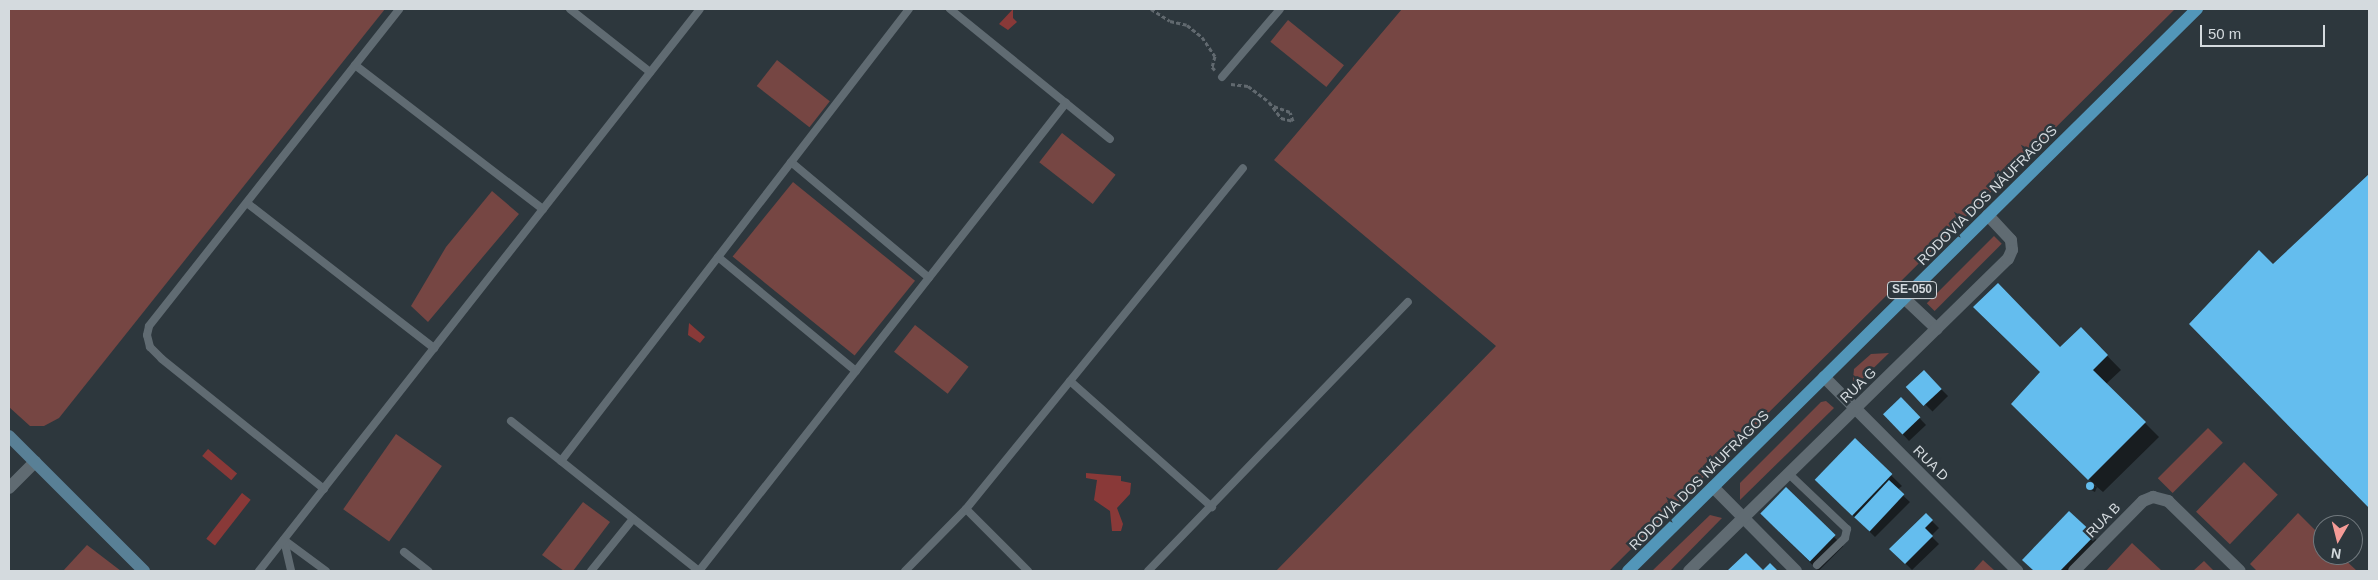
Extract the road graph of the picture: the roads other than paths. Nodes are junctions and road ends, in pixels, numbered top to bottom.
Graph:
1 (399, 9) edge
2 (570, 9) edge
3 (700, 9) edge
4 (909, 9) edge
5 (950, 9) edge
6 (1280, 9) edge
7 (2197, 9) edge
8 (355, 65) junction
9 (650, 72) junction
10 (1222, 77) road end
11 (1066, 103) junction
12 (1110, 139) dead end
13 (791, 162) junction
14 (1243, 168) dead end
15 (246, 203) junction
16 (543, 209) junction
17 (1988, 215) junction
18 (718, 257) junction
19 (929, 278) junction
20 (1904, 298) junction
21 (1408, 302) dead end
22 (1937, 329) junction
23 (434, 348) junction
24 (856, 371) junction
25 (1824, 377) junction
26 (1070, 381) junction
27 (1856, 408) junction
28 (511, 421) dead end
29 (9, 436) edge
30 (561, 461) junction
31 (35, 462) junction
32 (1789, 474) junction
33 (1713, 487) junction
34 (9, 488) edge
35 (324, 489) junction
36 (1212, 507) junction
37 (966, 509) junction
38 (1744, 518) junction
39 (633, 519) junction
40 (284, 540) junction
41 (404, 552) dead end
42 (1817, 564) dead end
43 (144, 571) edge
44 (259, 571) edge
45 (291, 571) edge
46 (326, 571) edge
47 (428, 571) edge
48 (591, 571) edge
49 (699, 571) edge
50 (905, 571) edge
51 (1028, 571) edge
52 (1148, 571) edge
53 (1628, 571) edge
54 (1689, 571) edge
55 (1796, 571) edge
56 (2017, 571) edge
57 (2074, 571) edge
58 (2240, 571) edge

1 - 8 lane
2 - 9 lane
3 - 9 lane
4 - 13 lane
5 - 11 lane
6 - 10 lane
7 - 17 main road, RODOVIA DOS NÁUFRAGOS / SE-050
8 - 15 lane
8 - 16 lane
9 - 16 lane
11 - 12 lane
11 - 19 lane
13 - 18 lane
13 - 19 lane
14 - 26 lane
15 - 23 lane
15 - 35 lane
16 - 23 lane
17 - 20 main road, RODOVIA DOS NÁUFRAGOS / SE-050
17 - 22 street, RUA G
18 - 24 lane
18 - 30 lane
19 - 24 lane
20 - 22 street
20 - 25 main road, RODOVIA DOS NÁUFRAGOS / SE-050
21 - 36 lane
22 - 27 street, RUA G
23 - 35 lane
24 - 49 lane
25 - 27 street, RUA D
25 - 33 main road, RODOVIA DOS NÁUFRAGOS / SE-050
26 - 36 lane
26 - 37 lane
27 - 32 street, RUA G
27 - 56 street, RUA D
28 - 30 lane
29 - 31 street
30 - 39 lane
31 - 34 street
31 - 43 street
32 - 38 street, RUA G
32 - 42 lane
33 - 38 street
33 - 53 main road, RODOVIA DOS NÁUFRAGOS / SE-050
35 - 40 lane
36 - 52 lane
37 - 50 lane
37 - 51 lane
38 - 54 street, RUA G
38 - 55 street
39 - 48 lane
39 - 49 lane
40 - 44 lane
40 - 45 lane
40 - 46 lane
41 - 47 lane
57 - 58 street, RUA B

